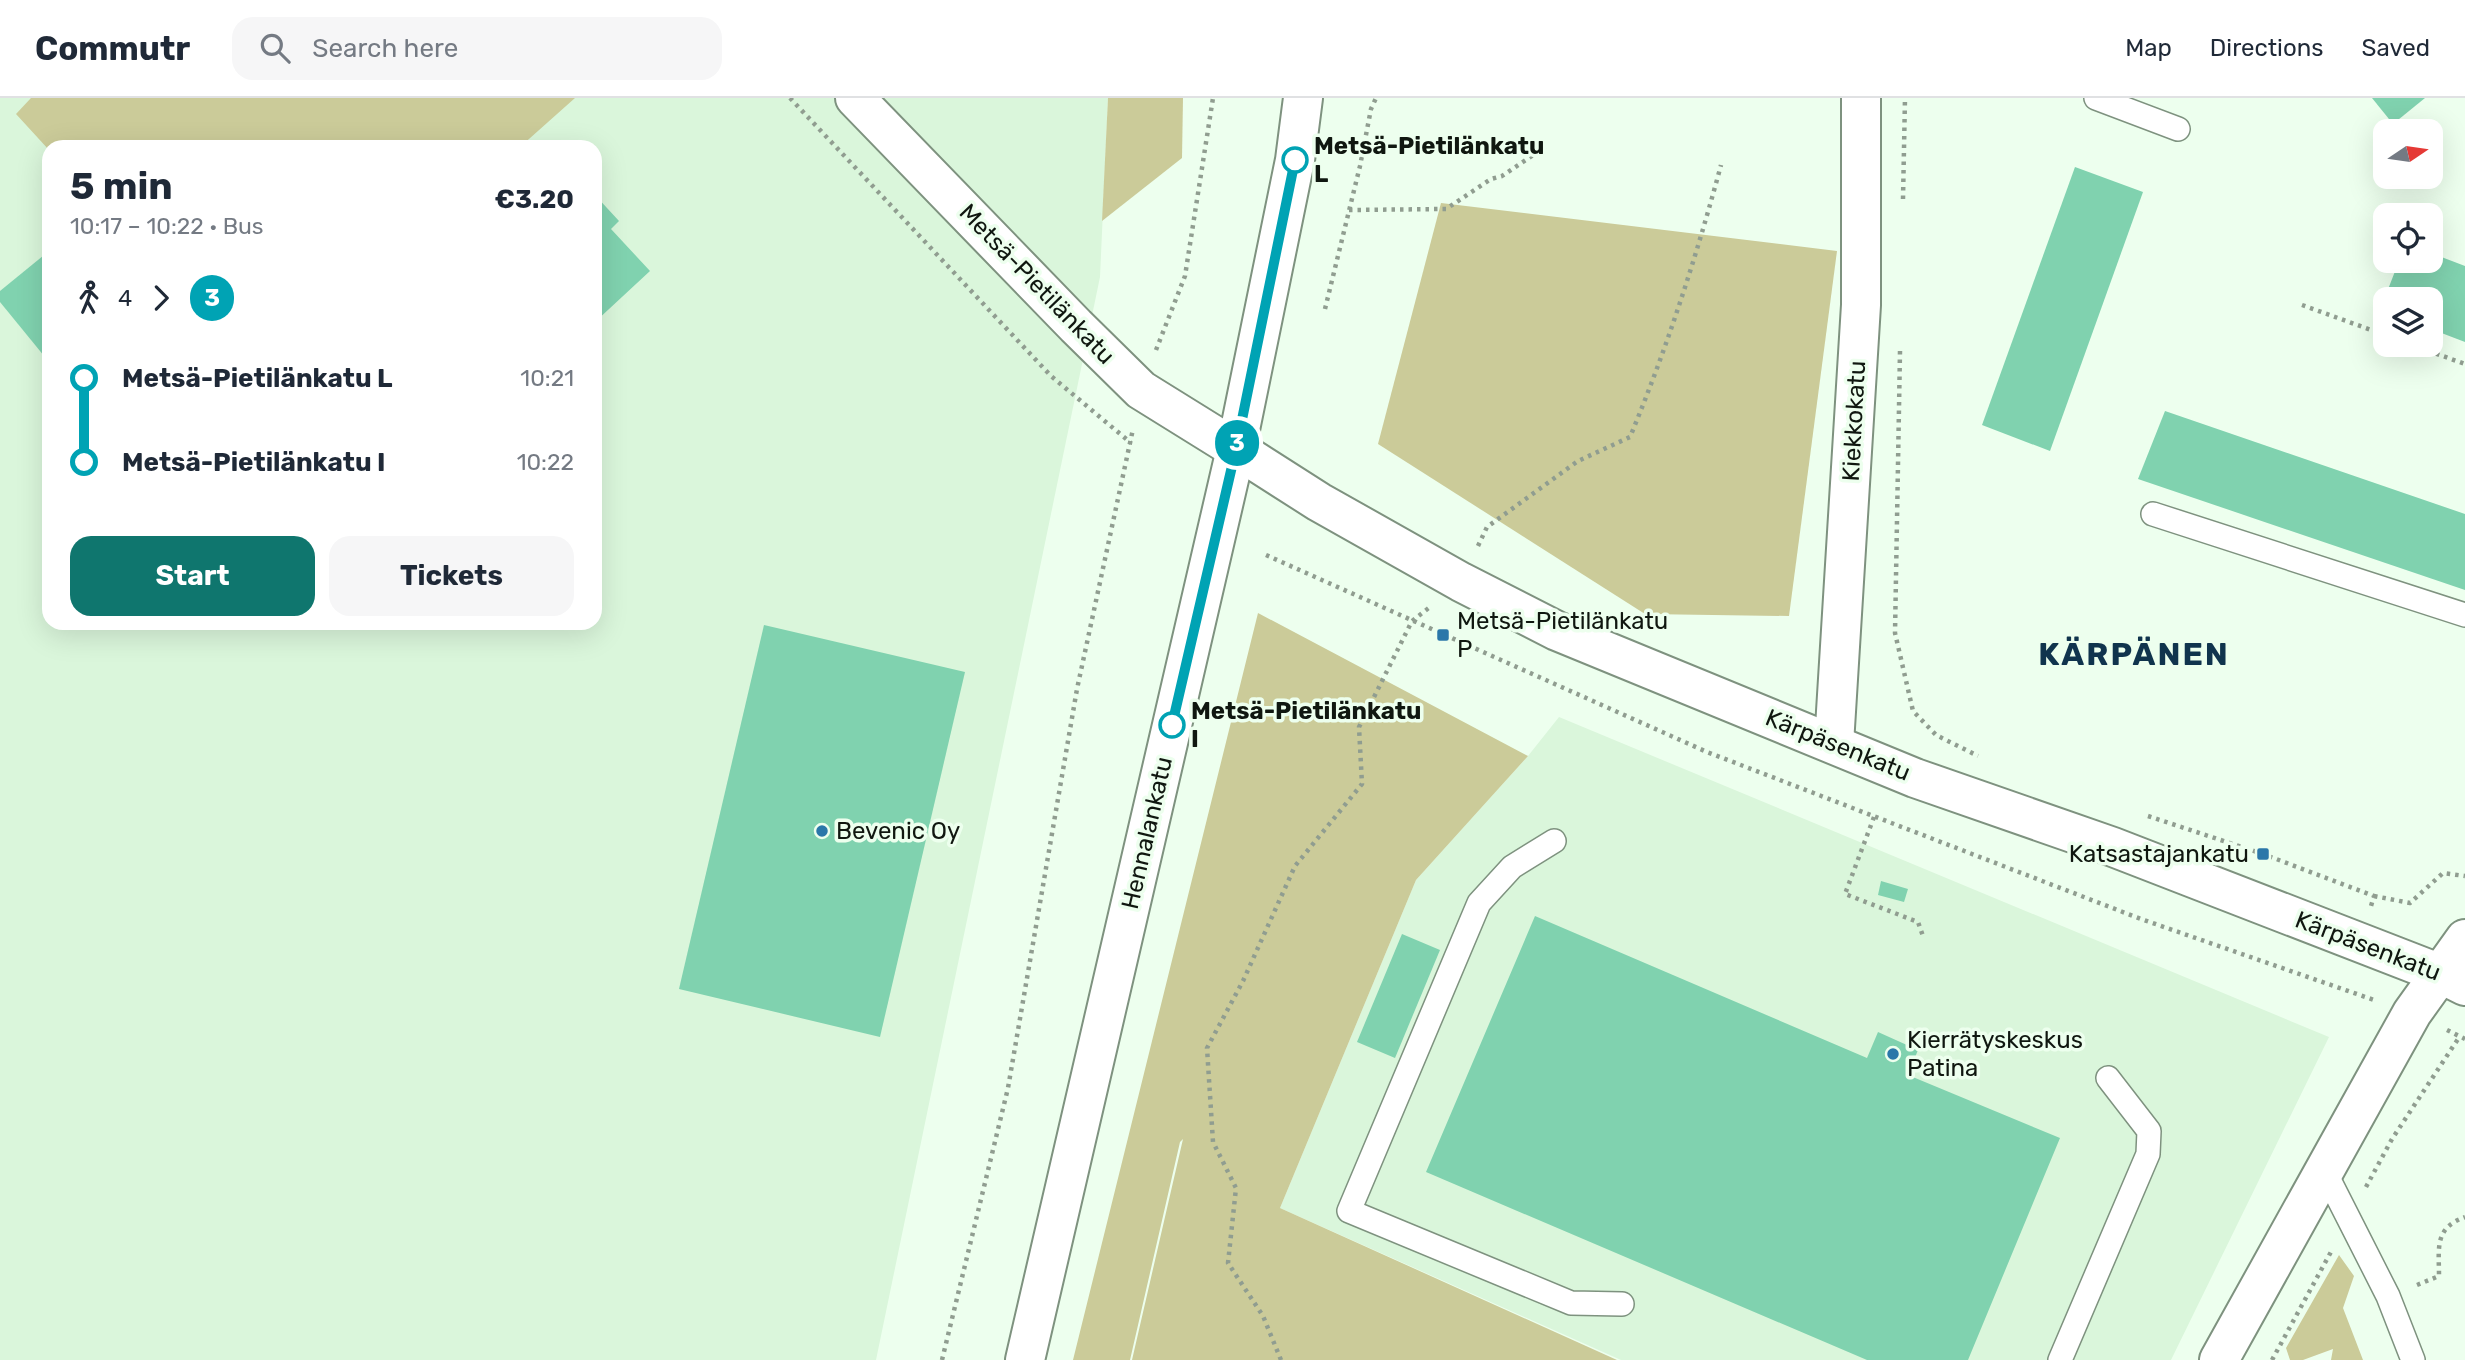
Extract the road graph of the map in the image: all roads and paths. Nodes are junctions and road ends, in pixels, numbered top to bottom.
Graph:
1 (790, 98) edge
2 (855, 98) edge
3 (1213, 98) edge
4 (1303, 98) edge
5 (1376, 98) edge
6 (1861, 98) edge
7 (1905, 98) edge
8 (2096, 98) edge
9 (2178, 129) dead end
10 (1545, 147) dead end
11 (1721, 165) dead end
12 (1903, 208) dead end
13 (1349, 210) junction
14 (2302, 305) dead end
15 (1325, 309) dead end
16 (2373, 331) edge
17 (1900, 345) dead end
18 (2443, 356) edge
19 (2465, 364) edge
20 (1141, 390) junction
21 (1131, 443) junction
22 (1236, 449) junction
23 (2153, 514) dead end
24 (1266, 555) dead end
25 (1461, 582) junction
26 (2465, 615) edge
27 (1412, 621) junction
28 (1834, 744) junction
29 (1983, 759) dead end
30 (2135, 812) dead end
31 (1874, 817) junction
32 (1554, 841) dead end
33 (2263, 854) dead end
34 (2465, 876) edge
35 (2374, 896) dead end
36 (1924, 939) dead end
37 (2465, 939) edge
38 (2453, 980) edge
39 (2412, 1013) junction
40 (2465, 1038) edge
41 (2108, 1078) dead end
42 (2324, 1170) junction
43 (2465, 1217) edge
44 (2388, 1296) junction
45 (1622, 1304) dead end
46 (942, 1360) edge
47 (1025, 1360) edge
48 (1281, 1360) edge
49 (2060, 1360) edge
50 (2219, 1360) edge
51 (2413, 1360) edge

1 - 21 path
2 - 20 street, Metsä-Pietilänkatu
3 - 20 path
4 - 22 street, Hennalankatu
5 - 13 path
6 - 28 street, Kiekkokatu
7 - 12 path
8 - 9 lane
10 - 13 path
11 - 25 path
13 - 15 path
14 - 16 path
17 - 29 path
18 - 19 path
20 - 21 path
20 - 22 street, Metsä-Pietilänkatu
21 - 46 path
22 - 25 street, Kärpäsenkatu
22 - 47 street, Hennalankatu
23 - 26 lane
24 - 27 path
25 - 27 path
25 - 28 street, Kärpäsenkatu
27 - 31 path
27 - 48 path
28 - 38 street, Kärpäsenkatu
30 - 33 path
31 - 36 path
31 - 39 path
32 - 45 lane
34 - 35 path
37 - 38 street
38 - 39 street
39 - 40 path
39 - 42 street
41 - 49 lane
42 - 44 lane
42 - 50 street
43 - 44 path
44 - 51 lane

